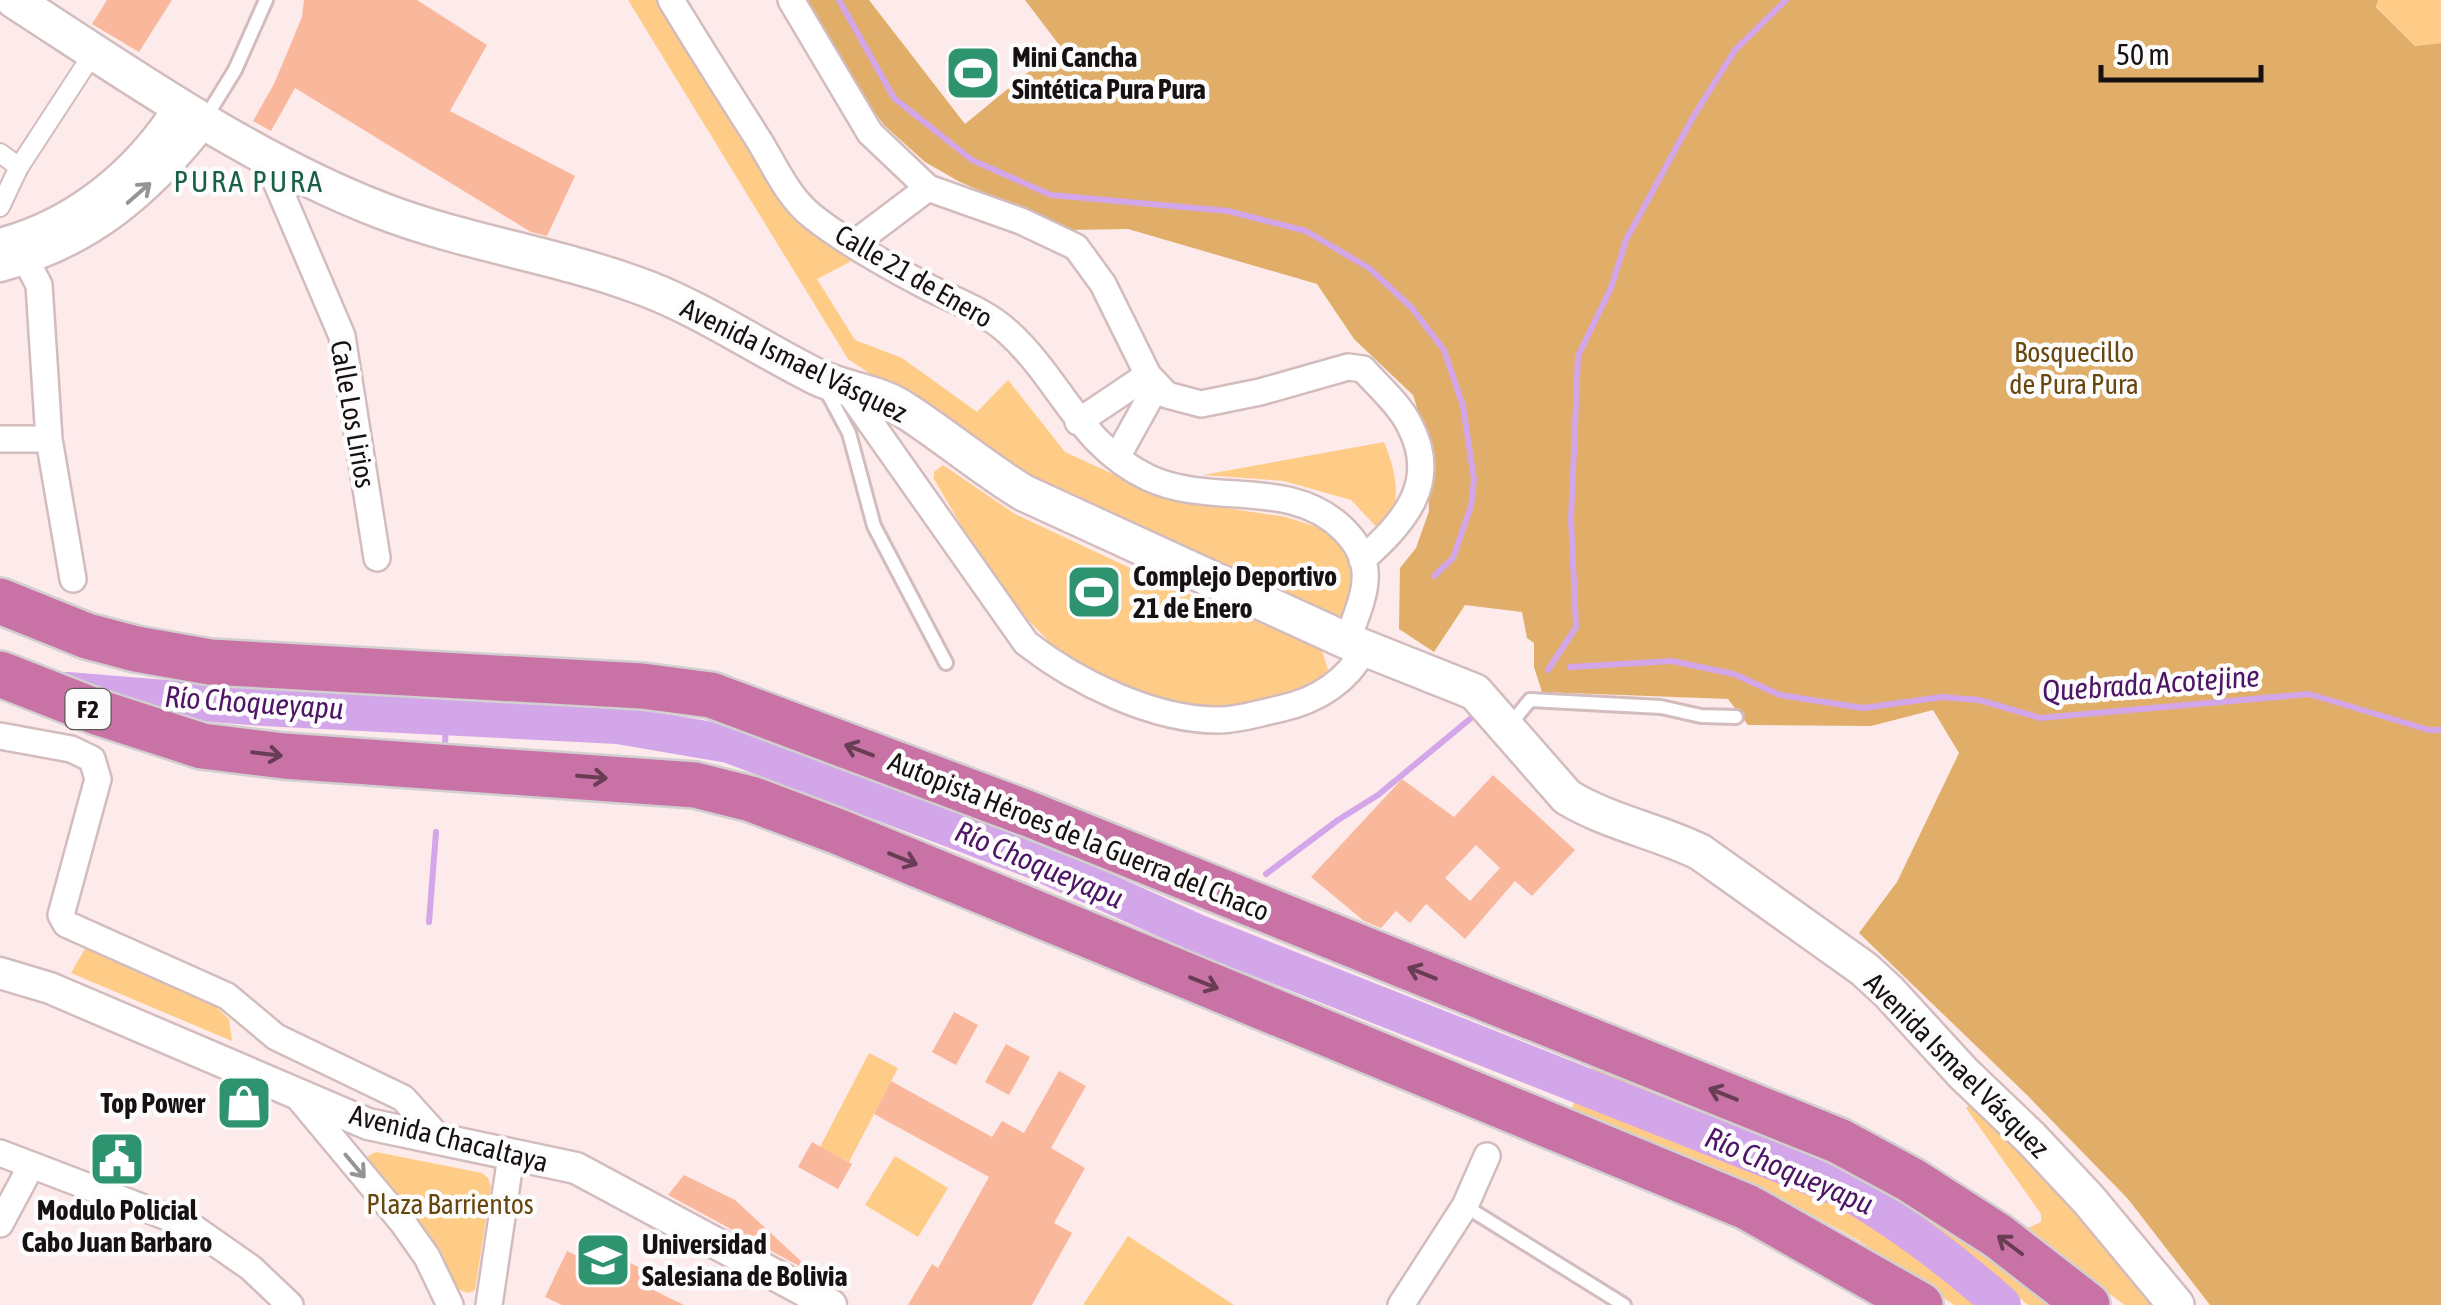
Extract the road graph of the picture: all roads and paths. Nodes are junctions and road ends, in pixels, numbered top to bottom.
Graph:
1 (14, 0) edge
2 (266, 0) edge
3 (671, 0) edge
4 (791, 0) edge
5 (94, 52) junction
6 (191, 114) junction
7 (0, 153) edge
8 (284, 164) junction
9 (19, 167) junction
10 (928, 188) junction
11 (0, 207) edge
12 (855, 243) junction
13 (8, 256) edge
14 (1153, 380) junction
15 (832, 382) junction
16 (1078, 422) junction
17 (0, 439) edge
18 (49, 439) junction
19 (1117, 456) junction
20 (376, 558) dead end
21 (1362, 560) junction
22 (73, 579) dead end
23 (0, 601) edge
24 (1356, 644) junction
25 (946, 663) dead end
26 (3, 676) edge
27 (1736, 717) dead end
28 (1507, 728) junction
29 (0, 736) edge
30 (0, 972) edge
31 (293, 1091) junction
32 (441, 1140) junction
33 (0, 1153) edge
34 (511, 1156) junction
35 (1487, 1156) dead end
36 (31, 1166) junction
37 (1465, 1206) junction
38 (0, 1224) edge
39 (813, 1301) edge
40 (290, 1305) edge
41 (450, 1305) edge
42 (488, 1305) edge
43 (1401, 1305) edge
44 (1624, 1305) edge
45 (1920, 1305) edge
46 (2086, 1305) edge
47 (2176, 1305) edge

1 - 5 main road, Avenida Ismael Vásquez
2 - 6 lane
3 - 12 street, Calle 21 de Enero
4 - 10 street
5 - 6 main road, Avenida Ismael Vásquez
5 - 9 street
6 - 8 main road, Avenida Ismael Vásquez
6 - 13 street
7 - 9 street
8 - 15 main road, Avenida Ismael Vásquez
8 - 20 street, Calle Los Lirios
9 - 11 street
10 - 12 street
10 - 14 street
12 - 16 street, Calle 21 de Enero
13 - 18 street
14 - 16 street
14 - 19 street
14 - 21 street
15 - 24 main road, Avenida Ismael Vásquez
15 - 24 street
15 - 25 lane
16 - 19 street, Calle 21 de Enero
17 - 18 street
18 - 22 street
19 - 21 street, Calle 21 de Enero
21 - 24 street
46 -> 23 highway, Autopista Héroes de la Guerra del Chaco
24 - 28 main road, Avenida Ismael Vásquez
26 -> 45 highway, F2
27 - 28 lane
28 - 47 main road, Avenida Ismael Vásquez
29 - 32 street
30 - 31 street, Avenida Chacaltaya
31 - 32 street, Avenida Chacaltaya
31 -> 41 street
32 - 34 street, Avenida Chacaltaya
33 - 36 street
34 - 39 street, Avenida Chacaltaya
34 - 42 street
35 - 37 street
36 - 38 street
36 - 40 street
37 - 43 street
37 - 44 lane

